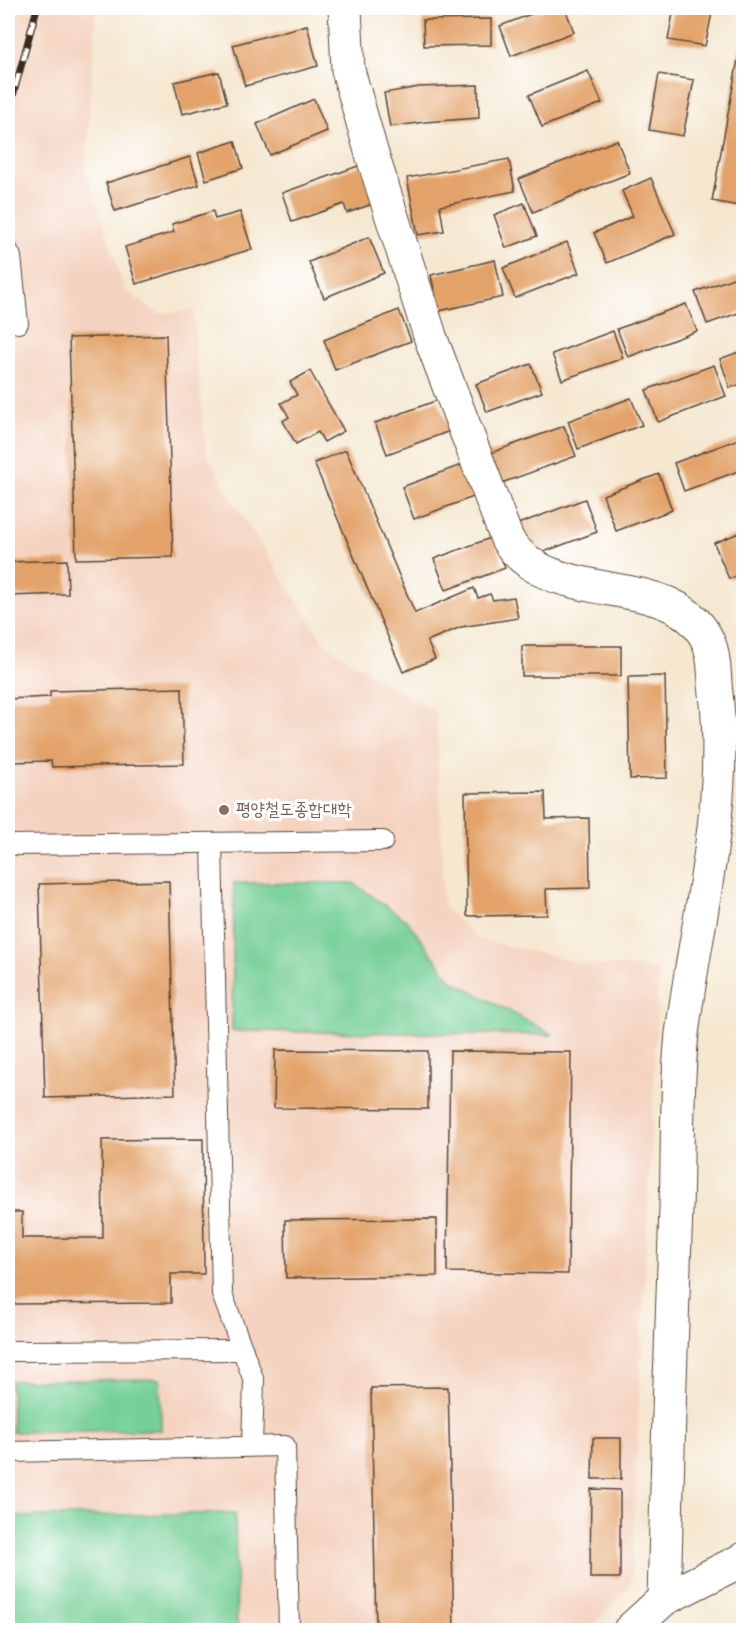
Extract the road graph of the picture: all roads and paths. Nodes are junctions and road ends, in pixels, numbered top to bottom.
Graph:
1 (345, 8) edge
2 (8, 251) edge
3 (18, 323) dead end
4 (383, 841) dead end
5 (212, 843) junction
6 (8, 845) edge
7 (243, 1350) junction
8 (8, 1351) edge
9 (252, 1446) junction
10 (8, 1452) edge
11 (744, 1559) edge
12 (663, 1599) junction
13 (289, 1630) edge
14 (630, 1630) edge

1 - 12 street
2 - 3 lane
4 - 5 lane
5 - 6 lane
5 - 7 lane
7 - 8 lane
7 - 9 lane
9 - 10 lane
9 - 13 lane
11 - 12 street
12 - 14 street

